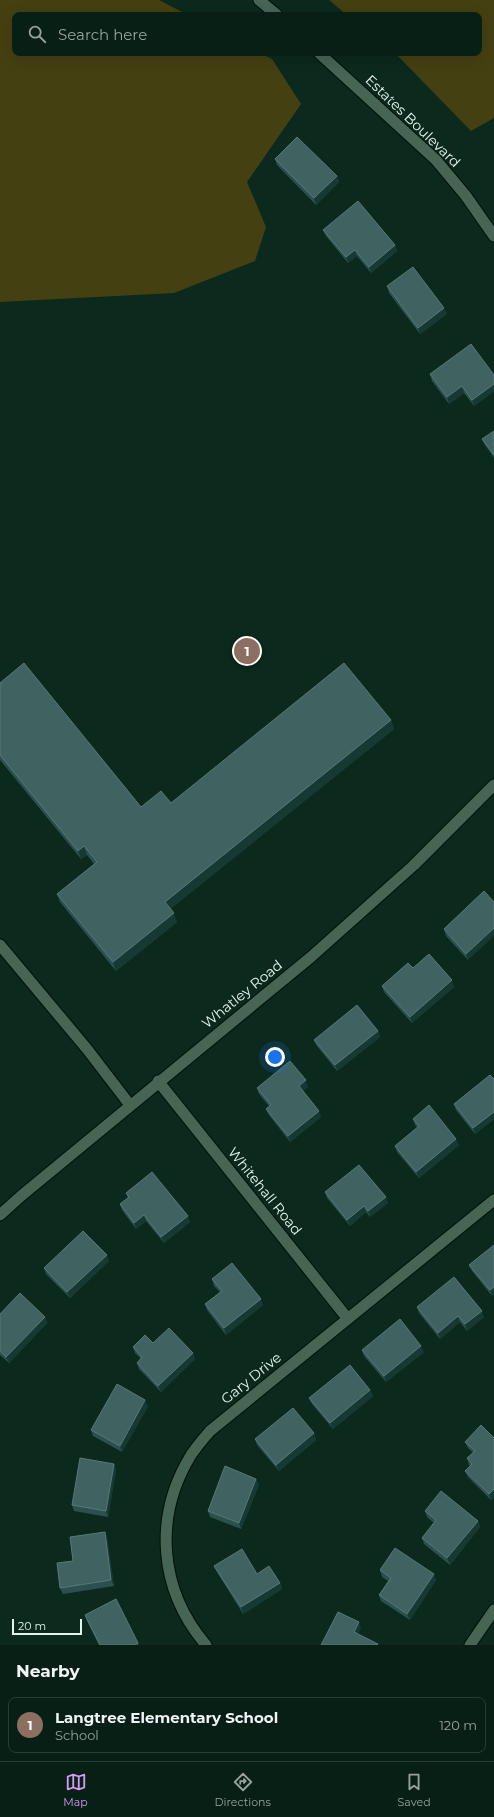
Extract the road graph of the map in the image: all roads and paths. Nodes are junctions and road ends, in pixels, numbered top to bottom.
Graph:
1 (260, 0) edge
2 (274, 12) edge
3 (322, 56) edge
4 (494, 236) edge
5 (494, 785) edge
6 (0, 945) edge
7 (158, 1081) junction
8 (130, 1105) junction
9 (494, 1200) edge
10 (0, 1215) edge
11 (348, 1319) junction
12 (494, 1610) edge
13 (206, 1645) edge
14 (470, 1645) edge

1 - 2 street
3 - 4 street, Estates Boulevard
5 - 7 street, Whatley Road
6 - 8 street
7 - 8 street, Whatley Road
7 - 11 street, Whitehall Road
8 - 10 street, Whatley Road
9 - 11 street, Gary Drive
11 - 13 street, Gary Drive
12 - 14 street

